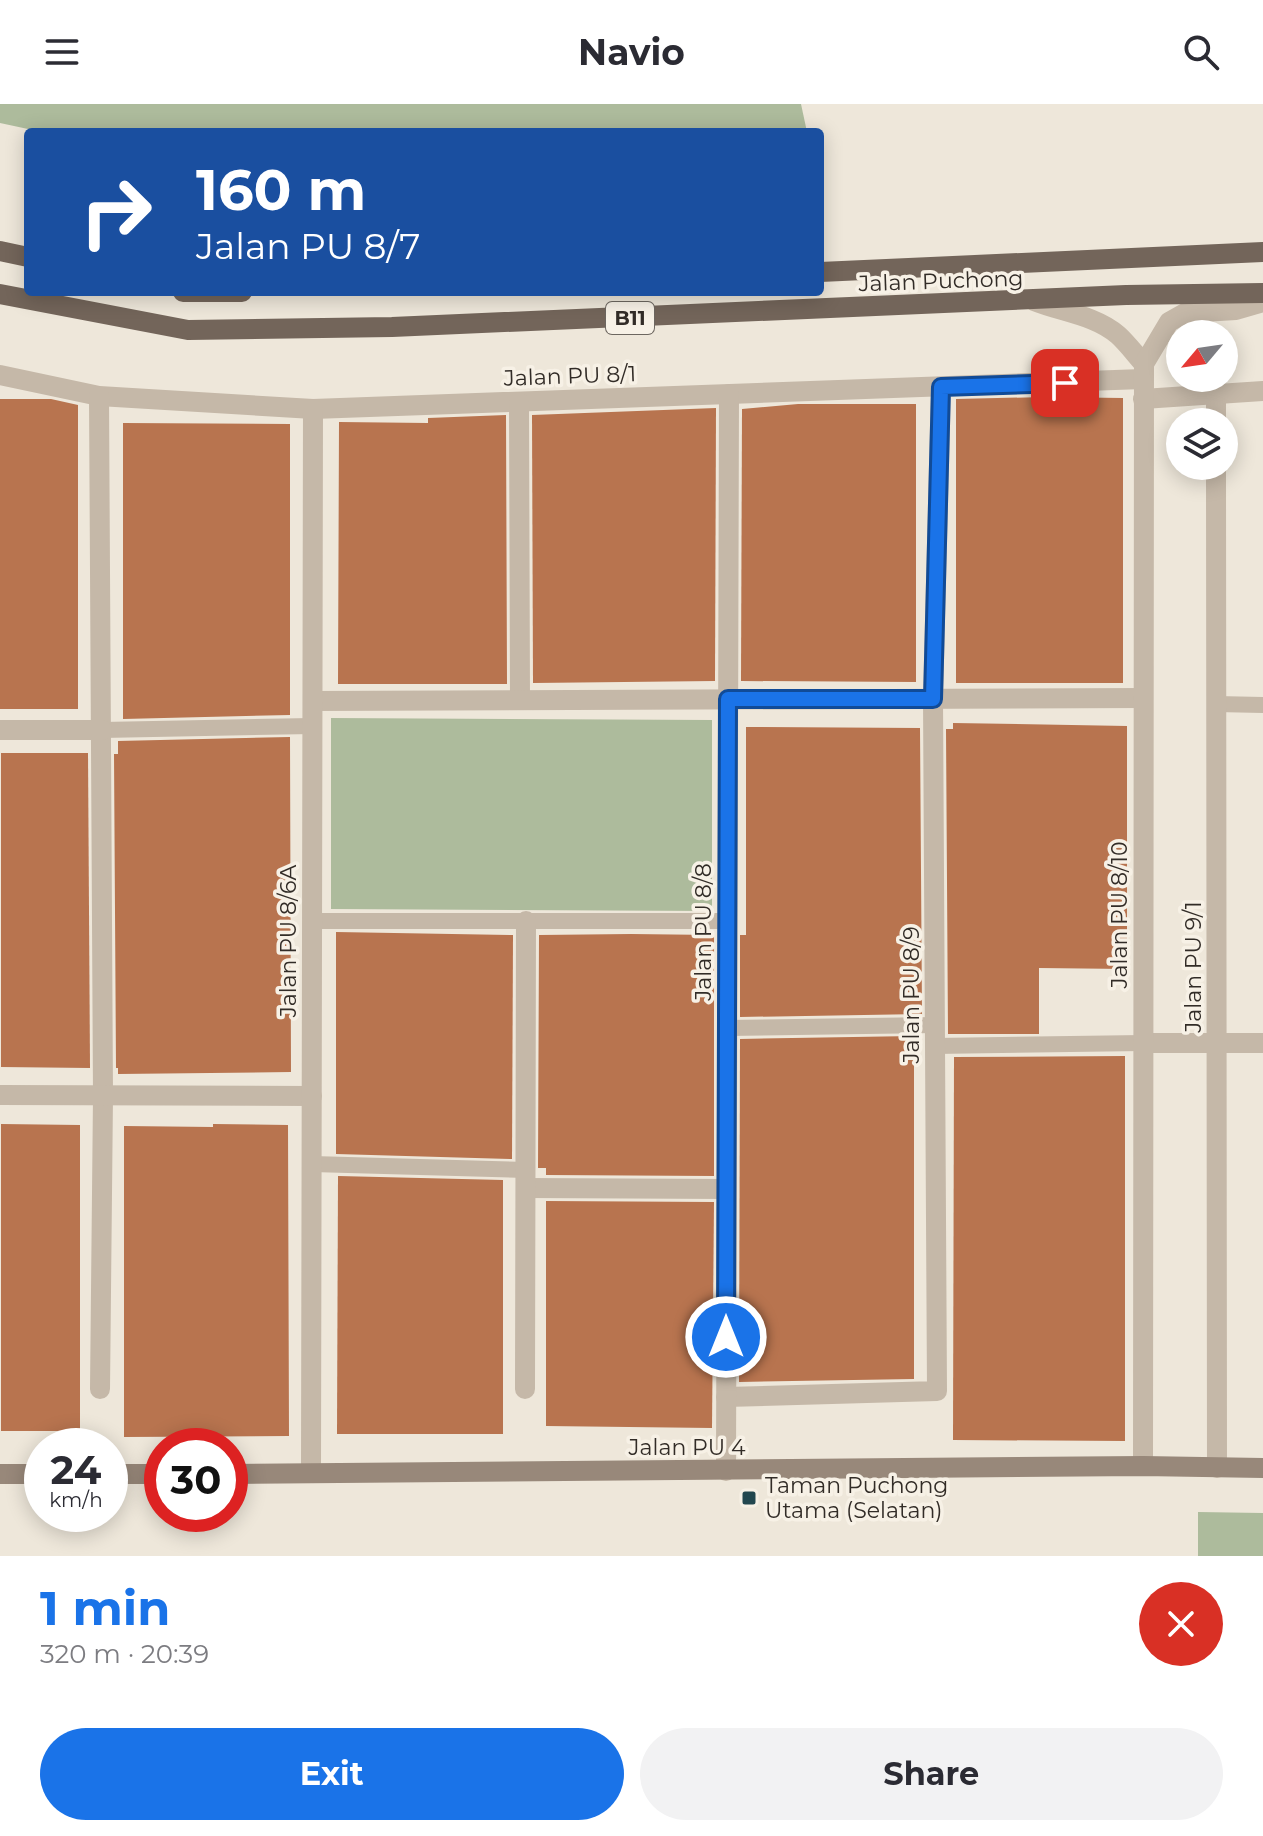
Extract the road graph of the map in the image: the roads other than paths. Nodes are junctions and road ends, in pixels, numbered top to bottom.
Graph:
1 (0, 251) edge
2 (1263, 252) edge
3 (24, 256) edge
4 (824, 272) edge
5 (1263, 293) edge
6 (0, 294) edge
7 (1034, 301) junction
8 (1263, 302) edge
9 (0, 375) edge
10 (1143, 380) junction
11 (941, 387) junction
12 (1263, 391) edge
13 (729, 394) junction
14 (1216, 394) junction
15 (99, 396) junction
16 (519, 402) junction
17 (1216, 408) edge
18 (313, 409) junction
19 (1216, 480) edge
20 (1143, 698) junction
21 (728, 699) junction
22 (933, 699) junction
23 (520, 700) junction
24 (313, 701) junction
25 (1216, 704) junction
26 (1263, 705) edge
27 (312, 726) junction
28 (0, 730) edge
29 (102, 730) junction
30 (312, 921) junction
31 (526, 921) junction
32 (727, 921) junction
33 (727, 1028) junction
34 (935, 1036) junction
35 (1143, 1043) junction
36 (1218, 1043) junction
37 (1263, 1043) edge
38 (0, 1095) edge
39 (103, 1096) junction
40 (312, 1096) junction
41 (312, 1164) junction
42 (526, 1179) junction
43 (726, 1189) junction
44 (100, 1389) dead end
45 (525, 1389) dead end
46 (726, 1397) junction
47 (1143, 1466) junction
48 (1217, 1468) junction
49 (1263, 1468) edge
50 (726, 1471) junction
51 (311, 1473) junction
52 (0, 1474) edge
53 (24, 1474) edge
54 (248, 1474) edge

1 - 3 main road
2 - 4 main road, Jalan Puchong
5 - 7 main road, Jalan Puchong / B11
6 - 7 main road, Jalan Puchong / B11
7 - 10 street
8 - 10 street
9 - 15 street, Jalan PU 8/1
10 - 11 street, Jalan PU 8/1
10 - 14 street, Jalan PU 8/1
10 - 20 street, Jalan PU 8/10
11 - 13 street, Jalan PU 8/1
11 - 22 street, Jalan PU 8/9
12 - 14 street, Jalan PU 8/1
13 - 16 street, Jalan PU 8/1
13 - 21 street, Jalan PU 8/8
14 - 17 street
15 - 18 street, Jalan PU 8/1
15 - 29 street
16 - 18 street, Jalan PU 8/1
16 - 23 street
18 - 24 street, Jalan PU 8/6A
19 - 25 street, Jalan PU 9/1
20 - 22 street
20 - 35 street, Jalan PU 8/10
21 - 22 street
21 - 23 street
21 - 32 street, Jalan PU 8/8
22 - 34 street, Jalan PU 8/9
23 - 24 street
24 - 27 street, Jalan PU 8/6A
25 - 26 lane
25 - 36 street, Jalan PU 9/1
27 - 29 lane
27 - 30 street, Jalan PU 8/6A
28 - 29 street
29 - 39 street
30 - 31 lane
30 - 40 street, Jalan PU 8/6A
31 - 32 lane
31 - 42 street
32 - 33 street, Jalan PU 8/8
33 - 34 lane
33 - 43 street, Jalan PU 8/8
34 - 35 lane
34 - 46 street, Jalan PU 8/9
35 - 36 street
35 - 47 street, Jalan PU 8/10
36 - 37 street
36 - 48 street, Jalan PU 9/1
38 - 39 street
39 - 40 street
39 - 44 street
40 - 41 street, Jalan PU 8/6A
41 - 42 lane
41 - 51 street, Jalan PU 8/6A
42 - 43 street
42 - 45 street
43 - 46 street, Jalan PU 8/8
46 - 50 street, Jalan PU 8/8
47 - 48 street, Jalan PU 4
47 - 50 street, Jalan PU 4
48 - 49 street, Jalan PU 4
50 - 51 street, Jalan PU 4
51 - 54 street, Jalan PU 4
52 - 53 street

